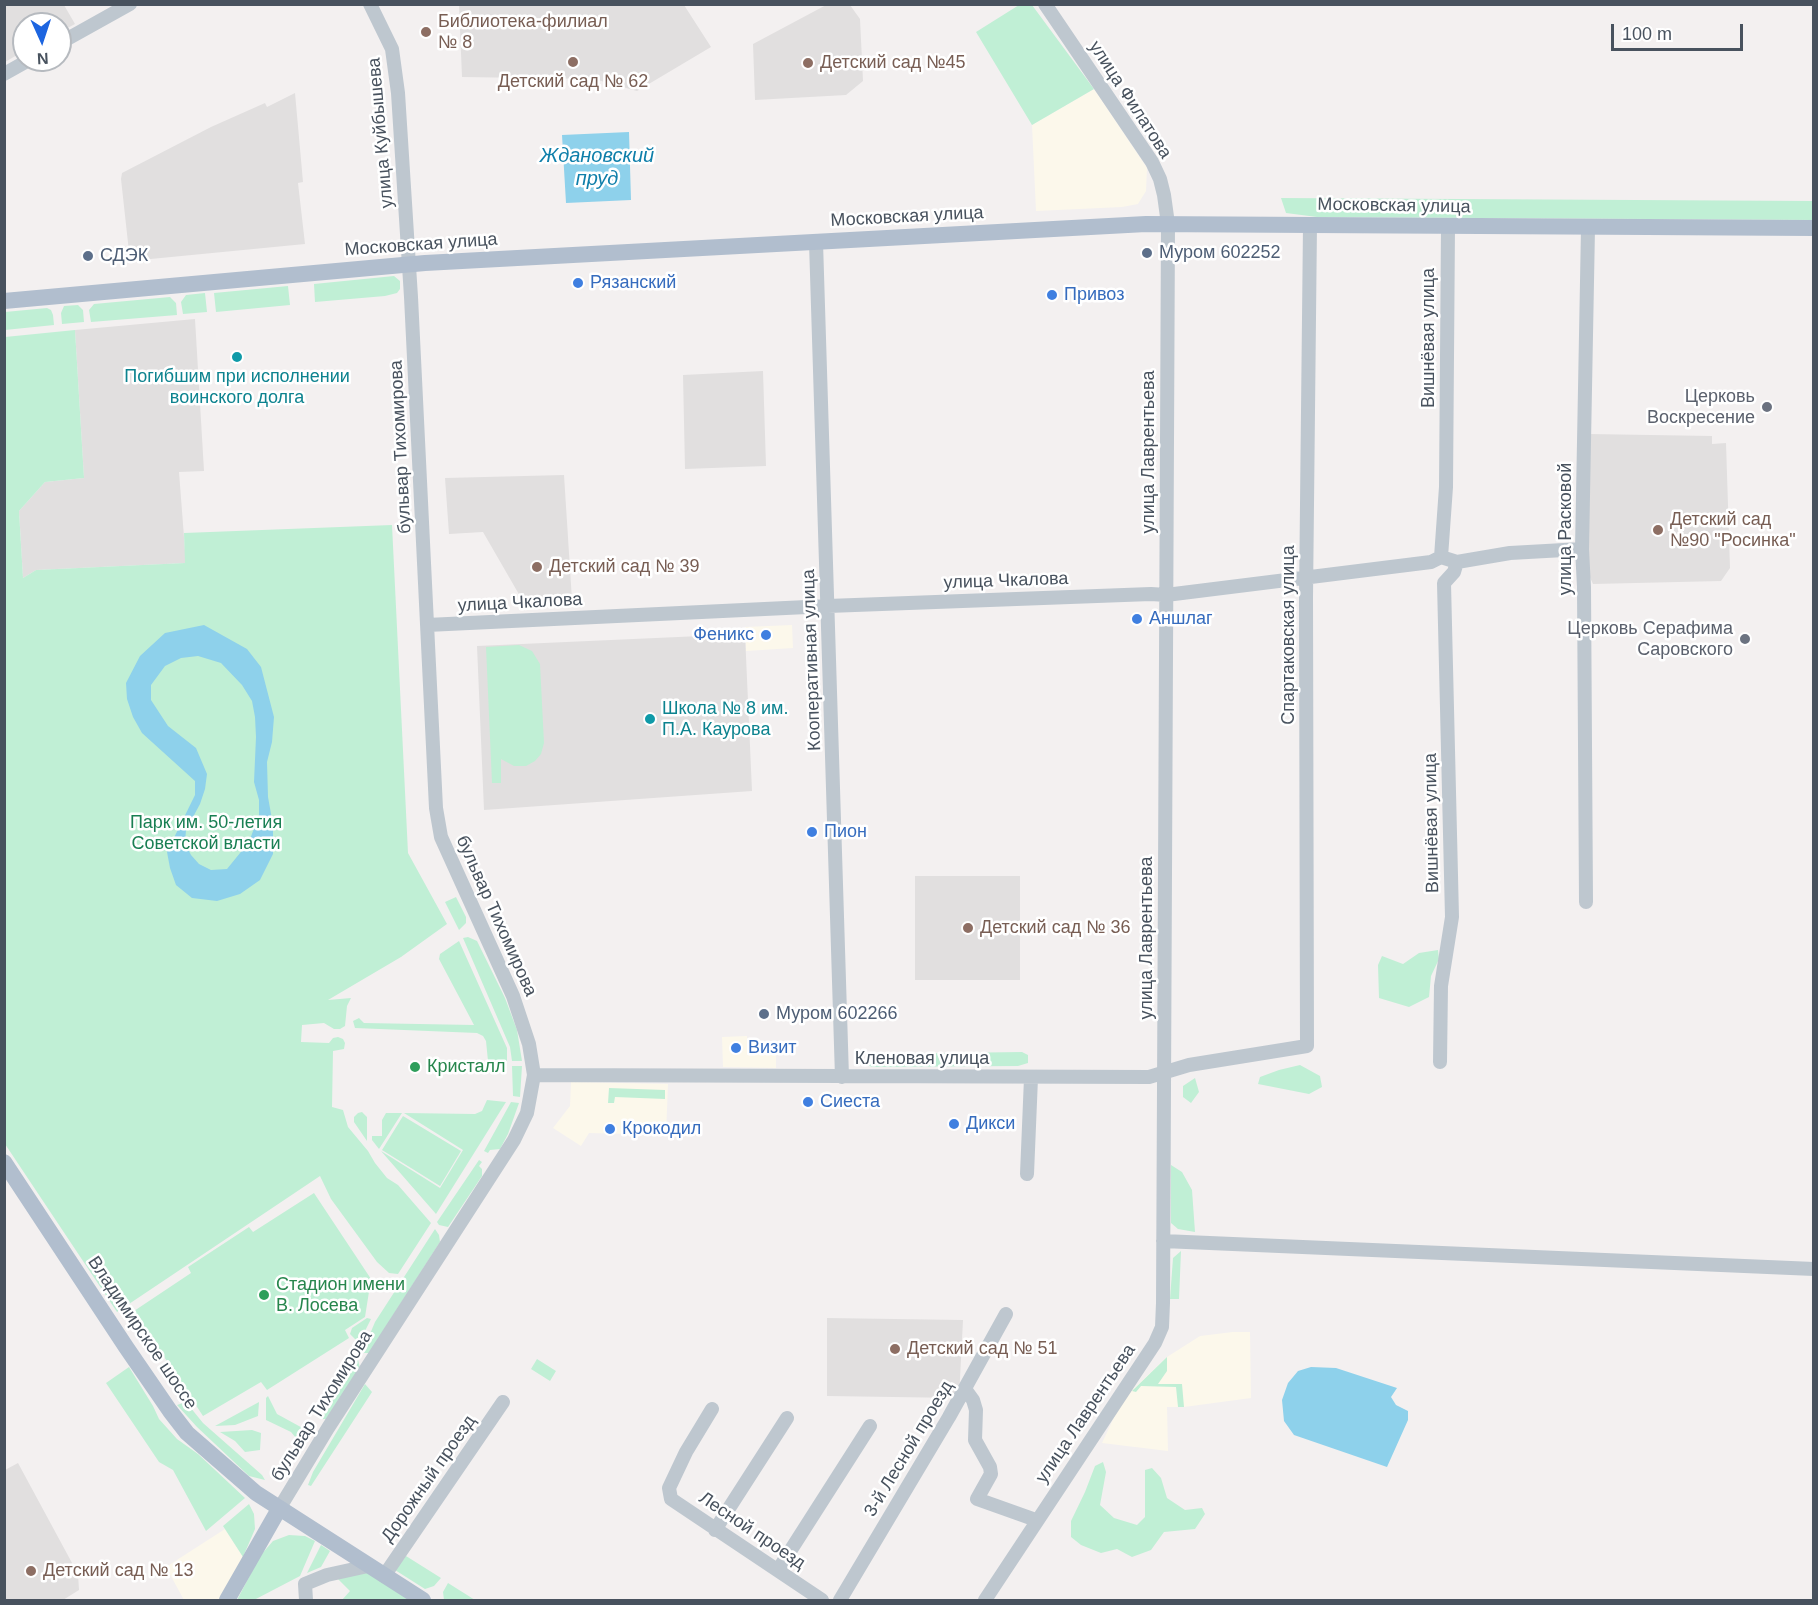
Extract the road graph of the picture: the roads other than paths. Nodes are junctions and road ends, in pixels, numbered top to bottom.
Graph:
1 (130, 4) edge
2 (370, 4) edge
3 (1045, 4) edge
4 (72, 36) edge
5 (1168, 224) junction
6 (1310, 225) junction
7 (1448, 226) junction
8 (1588, 228) junction
9 (1814, 228) edge
10 (816, 242) junction
11 (409, 264) junction
12 (4, 301) edge
13 (1582, 549) junction
14 (1436, 560) junction
15 (1457, 562) junction
16 (1307, 578) junction
17 (1444, 583) junction
18 (1166, 595) junction
19 (828, 606) junction
20 (427, 625) junction
21 (1586, 902) dead end
22 (1307, 1046) joint
23 (1440, 1062) dead end
24 (1164, 1073) junction
25 (534, 1076) junction
26 (842, 1077) junction
27 (1031, 1078) junction
28 (4, 1162) edge
29 (1028, 1174) dead end
30 (1163, 1241) junction
31 (1814, 1269) edge
32 (1006, 1314) dead end
33 (965, 1389) junction
34 (503, 1402) dead end
35 (712, 1409) dead end
36 (787, 1418) dead end
37 (870, 1426) dead end
38 (279, 1509) junction
39 (1036, 1520) junction
40 (715, 1530) junction
41 (368, 1566) junction
42 (778, 1570) junction
43 (384, 1576) junction
44 (227, 1600) edge
45 (306, 1600) edge
46 (423, 1600) edge
47 (822, 1600) edge
48 (840, 1600) edge
49 (985, 1600) edge

1 - 4 street
2 - 11 street, улица Куйбышева
3 - 5 street, улица Филатова
5 - 6 main road, Московская улица
5 - 10 main road, Московская улица
5 - 18 street, улица Лаврентьева
6 - 7 main road, Московская улица
6 - 16 street, Спартаковская улица
7 - 8 main road, Московская улица
7 - 14 street, Вишнёвая улица
8 - 9 main road, Московская улица
8 - 13 street, улица Расковой
10 - 11 main road, Московская улица
10 - 19 street, Кооперативная улица
11 - 12 main road, Московская улица
11 - 20 street, бульвар Тихомирова
13 - 15 street, улица Чкалова
13 - 21 street, улица Расковой
14 - 15 street, улица Чкалова
14 - 16 street, улица Чкалова
14 - 17 street
15 - 17 street
16 - 18 street, улица Чкалова
16 - 22 street, Спартаковская улица
17 - 23 street, Вишнёвая улица
18 - 19 street, улица Чкалова
18 - 24 street, улица Лаврентьева
19 - 20 street, улица Чкалова
19 - 26 street, Кооперативная улица
20 - 25 street, бульвар Тихомирова
22 - 24 street, Кленовая улица
24 - 27 street, Кленовая улица
24 - 30 street, улица Лаврентьева
25 - 26 street, Кленовая улица
25 - 38 street, бульвар Тихомирова
26 - 27 street, Кленовая улица
27 - 29 street
28 - 38 main road, Владимирское шоссе
30 - 31 street
30 - 39 street, улица Лаврентьева
32 - 33 street, 3-й Лесной проезд
33 - 39 street
33 - 48 street, 3-й Лесной проезд
34 - 43 street, Дорожный проезд
35 - 40 street, Лесной проезд
36 - 40 street
37 - 42 street
38 - 41 main road, Владимирское шоссе
38 - 44 main road
39 - 49 street, улица Лаврентьева
40 - 42 street, Лесной проезд
41 - 43 main road, Владимирское шоссе
41 - 45 street
42 - 47 street, Лесной проезд
43 - 46 main road, Владимирское шоссе

